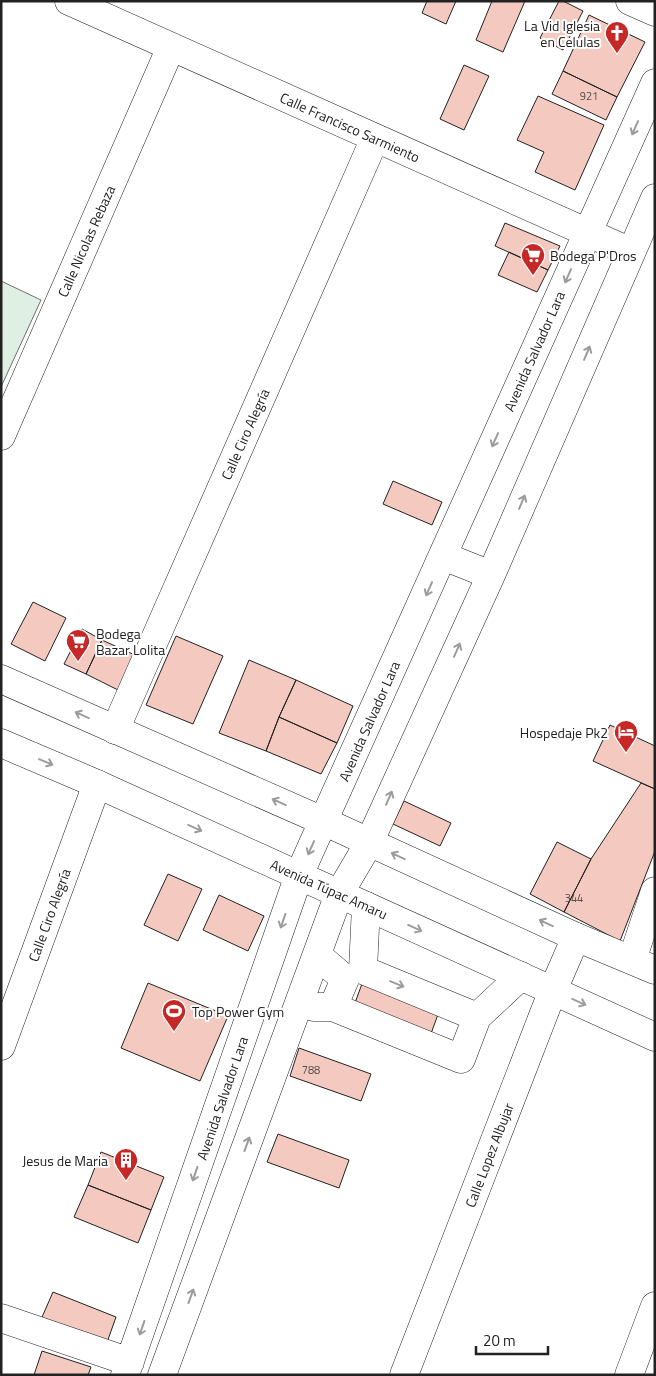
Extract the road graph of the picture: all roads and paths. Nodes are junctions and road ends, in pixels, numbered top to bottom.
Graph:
1 (69, 1) edge
2 (630, 1) edge
3 (655, 12) edge
4 (171, 47) junction
5 (655, 83) edge
6 (375, 138) junction
7 (655, 198) edge
8 (587, 233) junction
9 (631, 252) junction
10 (1, 436) edge
11 (444, 556) junction
12 (491, 575) junction
13 (1, 679) edge
14 (115, 730) junction
15 (1, 743) edge
16 (97, 784) junction
17 (323, 821) junction
18 (369, 843) junction
19 (299, 875) junction
20 (655, 891) edge
21 (339, 894) junction
22 (366, 906) junction
23 (576, 937) junction
24 (317, 955) junction
25 (643, 965) edge
26 (354, 974) junction
27 (521, 976) junction
28 (553, 990) junction
29 (298, 1007) junction
30 (333, 1008) junction
31 (477, 1018) junction
32 (655, 1037) edge
33 (1, 1046) edge
34 (655, 1306) edge
35 (1, 1318) edge
36 (128, 1368) edge
37 (162, 1375) edge
38 (404, 1375) edge
39 (629, 1375) edge

1 - 4 street, Calle Francisco Sarmiento
2 - 3 street
4 - 6 street, Calle Francisco Sarmiento
4 - 10 street, Calle Nicolas Rebaza
5 -> 8 street, Avenida Salvador Lara
6 - 8 street, Calle Francisco Sarmiento
6 - 14 street, Calle Ciro Alegría
7 - 9 street
8 - 9 street, Calle Francisco Sarmiento
8 -> 11 street, Avenida Salvador Lara
12 -> 9 street
11 - 12 street
11 -> 17 street, Avenida Salvador Lara
18 -> 12 street
14 -> 13 street
17 -> 14 street
15 -> 16 street, Avenida Túpac Amaru
16 -> 19 street, Avenida Túpac Amaru
16 - 33 street, Calle Ciro Alegría
17 - 18 street
17 -> 19 street, Avenida Salvador Lara
18 - 21 street
23 -> 18 street
19 - 21 street, Avenida Túpac Amaru
19 -> 36 street, Avenida Salvador Lara
20 - 25 street
21 - 22 street, Avenida Túpac Amaru
21 - 24 street
22 - 26 street
22 -> 27 street, Avenida Túpac Amaru
23 - 25 street
23 - 28 street, Calle Lopez Albujar
24 - 26 street
24 - 29 street
26 - 30 street
26 -> 31 street
27 - 28 street, Avenida Túpac Amaru
27 - 31 street
28 -> 32 street, Avenida Túpac Amaru
28 - 38 street, Calle Lopez Albujar
29 - 30 street
37 -> 29 street
30 - 31 street
34 - 39 street
35 - 36 street

